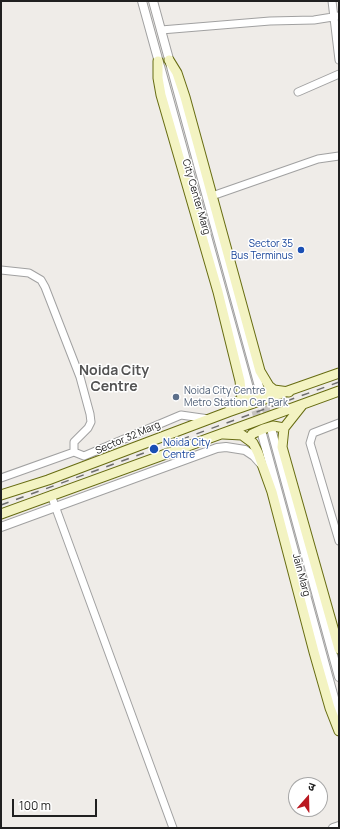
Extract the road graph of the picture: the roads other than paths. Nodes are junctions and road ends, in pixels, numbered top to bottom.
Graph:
1 (142, 1) edge
2 (153, 1) edge
3 (332, 1) edge
4 (336, 16) edge
5 (161, 30) junction
6 (158, 60) junction
7 (169, 60) junction
8 (339, 60) edge
9 (339, 74) edge
10 (298, 92) dead end
11 (339, 156) edge
12 (212, 196) junction
13 (1, 270) edge
14 (339, 373) edge
15 (260, 390) tunnel mouth
16 (274, 390) junction
17 (339, 391) edge
18 (250, 392) tunnel mouth
19 (288, 392) junction
20 (242, 400) junction
21 (304, 403) junction
22 (228, 412) junction
23 (211, 419) junction
24 (339, 423) edge
25 (284, 428) junction
26 (272, 432) tunnel mouth
27 (220, 434) junction
28 (262, 434) tunnel mouth
29 (249, 439) junction
30 (74, 452) junction
31 (264, 468) junction
32 (1, 478) edge
33 (1, 491) edge
34 (12, 492) junction
35 (1, 495) edge
36 (51, 495) junction
37 (56, 507) junction
38 (1, 514) edge
39 (1, 527) edge
40 (339, 541) edge
41 (339, 650) edge
42 (339, 677) edge
43 (339, 716) edge
44 (339, 731) edge
45 (339, 826) edge
46 (173, 828) edge
47 (333, 828) edge

1 - 6 street, City Center Marg
2 - 5 street, City Center Marg
3 - 4 street
4 - 5 street
4 - 8 street
5 - 7 street, City Center Marg
6 - 18 street, City Center Marg
6 - 20 main road
7 - 12 main road
7 - 15 street, City Center Marg
9 - 10 street
11 - 12 street
12 - 16 main road
13 - 30 street
14 - 19 main road
16 - 19 main road
16 - 20 main road
17 - 21 main road
19 - 22 main road
20 - 22 main road
21 - 25 main road
21 - 27 main road
22 - 23 main road
23 - 30 street, Sector 32 Marg
23 - 34 main road
24 - 40 street
25 - 29 main road
25 - 41 main road
26 - 42 street, Jain Marg
27 - 29 main road
27 - 36 main road
28 - 43 street, Jain Marg
29 - 31 main road
30 - 32 street, Sector 32 Marg
31 - 37 street
31 - 44 main road
33 - 34 main road
34 - 35 main road
36 - 37 street
36 - 38 main road
37 - 39 street
37 - 46 street
45 - 47 street

